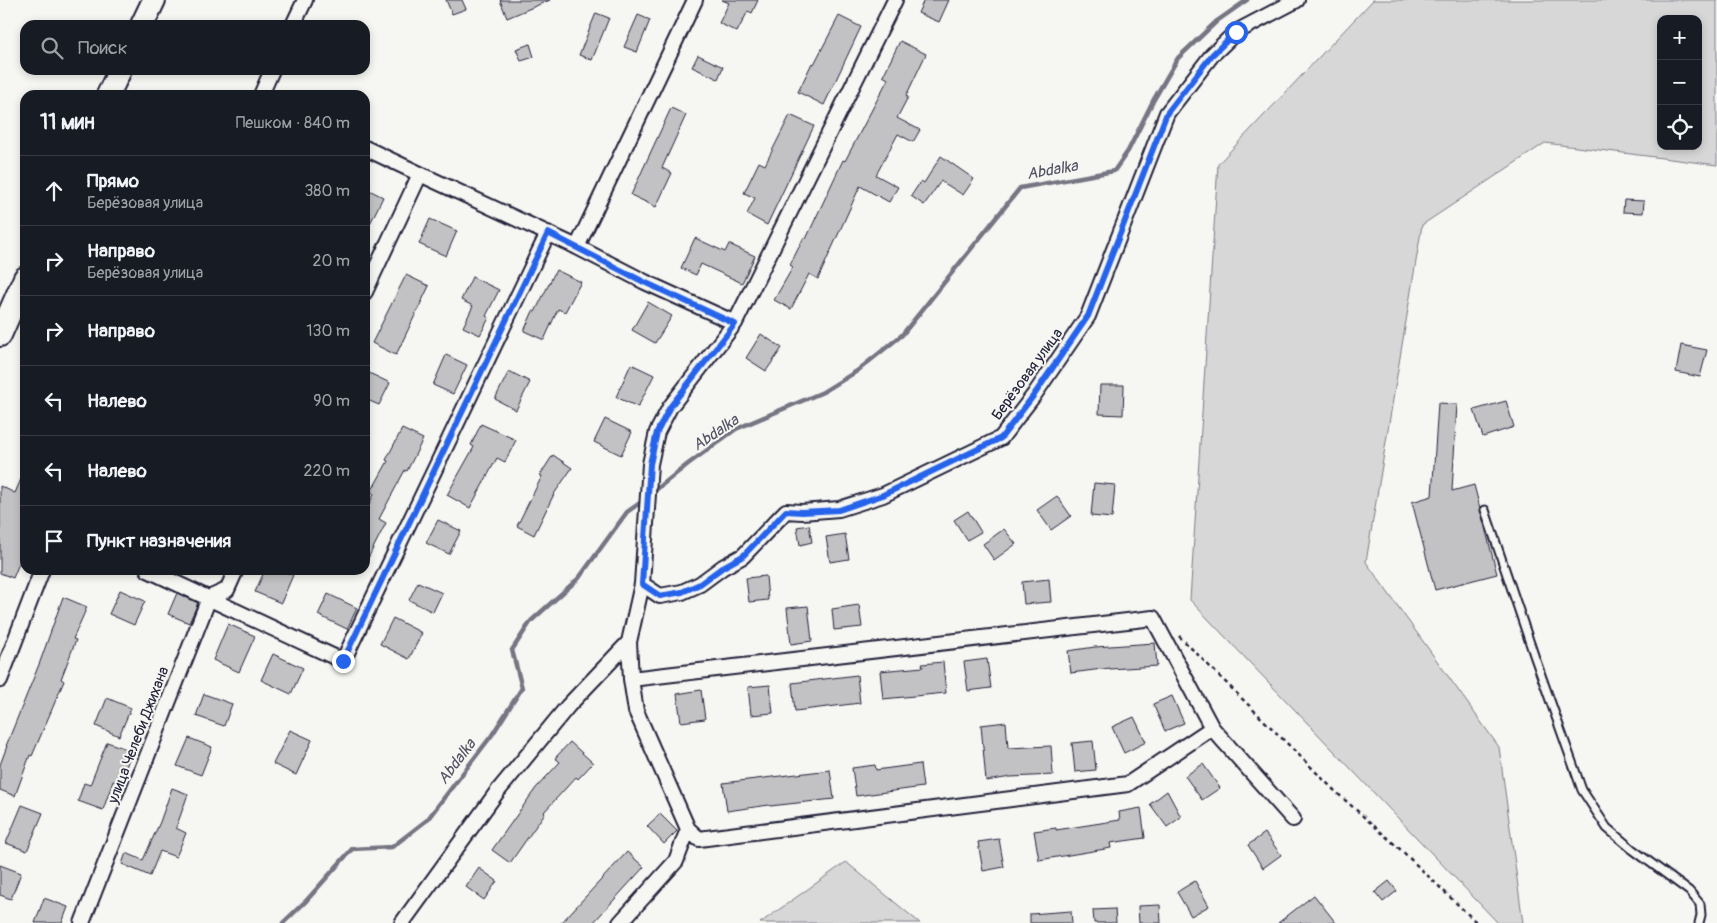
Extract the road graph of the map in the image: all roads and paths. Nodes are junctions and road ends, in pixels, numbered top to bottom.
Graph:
1 (154, 0) edge
2 (305, 0) edge
3 (695, 0) edge
4 (895, 0) edge
5 (1297, 0) edge
6 (144, 20) edge
7 (295, 20) edge
8 (118, 75) edge
9 (270, 75) edge
10 (110, 90) edge
11 (262, 90) edge
12 (370, 150) edge
13 (420, 174) junction
14 (548, 233) junction
15 (577, 247) junction
16 (370, 281) edge
17 (20, 289) edge
18 (735, 324) junction
19 (0, 335) edge
20 (1485, 510) dead end
21 (40, 575) edge
22 (159, 575) edge
23 (234, 575) edge
24 (642, 584) junction
25 (209, 598) junction
26 (1175, 633) dead end
27 (629, 642) junction
28 (631, 679) junction
29 (0, 680) edge
30 (1212, 728) junction
31 (1293, 819) dead end
32 (688, 829) junction
33 (82, 923) edge
34 (402, 923) edge
35 (620, 923) edge
36 (1477, 923) edge
37 (1699, 923) edge

1 - 6 main road
2 - 7 street
3 - 15 street
4 - 18 street
5 - 24 street, Берёзовая улица
8 - 10 main road
9 - 11 street
12 - 13 street
13 - 14 street
13 - 16 street
14 - 15 street
14 - 25 street
15 - 18 street
17 - 19 main road
18 - 24 street
20 - 37 lane
21 - 29 street
22 - 25 street
23 - 25 street
24 - 27 street
25 - 33 street, улица Челеби Джихана
26 - 36 path
27 - 28 street
27 - 34 street
28 - 30 street
28 - 32 street
30 - 31 street
30 - 32 street
32 - 35 street

